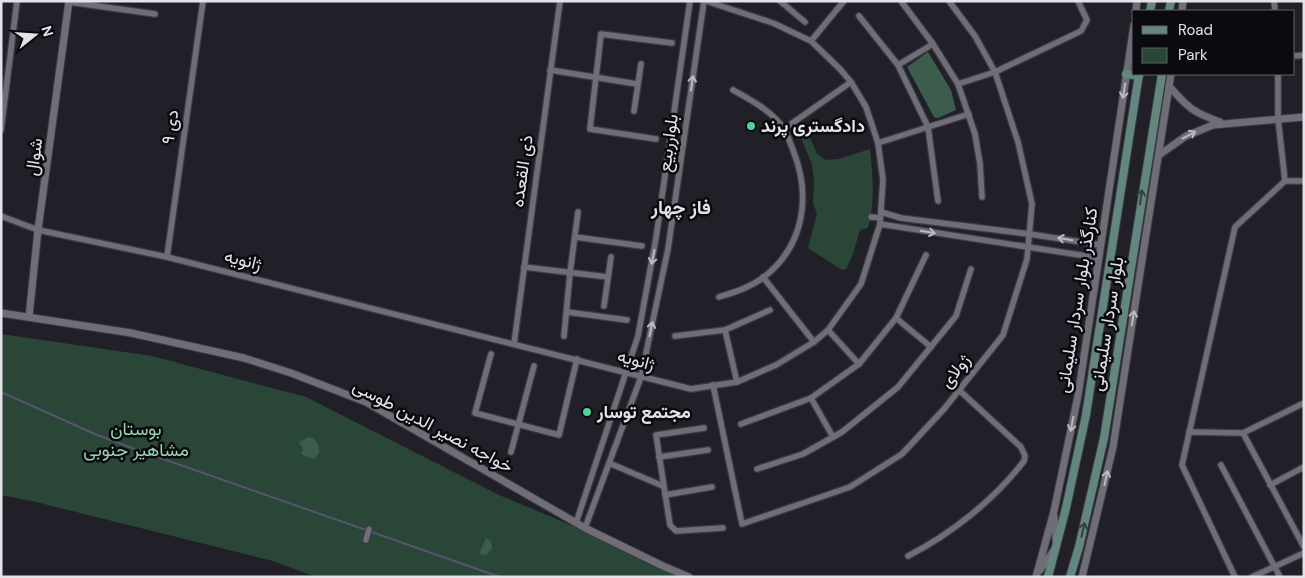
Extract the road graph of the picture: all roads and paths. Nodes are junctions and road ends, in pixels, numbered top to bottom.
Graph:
1 (17, 1) edge
2 (203, 1) edge
3 (560, 1) edge
4 (690, 1) edge
5 (705, 1) edge
6 (780, 1) edge
7 (844, 1) edge
8 (901, 1) edge
9 (948, 1) edge
10 (1078, 1) edge
11 (69, 2) edge
12 (155, 14) dead end
13 (859, 16) dead end
14 (805, 22) dead end
15 (1132, 38) edge
16 (811, 41) junction
17 (672, 43) dead end
18 (933, 44) junction
19 (641, 64) dead end
20 (898, 66) junction
21 (550, 70) junction
22 (996, 72) junction
23 (1126, 74) junction
24 (1132, 74) edge
25 (1139, 75) edge
26 (1162, 75) edge
27 (1171, 75) edge
28 (1278, 75) edge
29 (596, 78) junction
30 (852, 82) junction
31 (637, 84) junction
32 (958, 84) junction
33 (1169, 86) junction
34 (733, 90) dead end
35 (634, 110) dead end
36 (969, 114) junction
37 (1304, 117) edge
38 (1278, 118) junction
39 (1223, 123) junction
40 (928, 127) junction
41 (784, 129) junction
42 (1, 130) edge
43 (656, 139) dead end
44 (878, 143) junction
45 (1159, 155) junction
46 (1285, 181) junction
47 (1304, 181) edge
48 (982, 197) dead end
49 (938, 201) dead end
50 (578, 212) dead end
51 (1, 216) edge
52 (871, 217) dead end
53 (880, 218) junction
54 (1149, 219) junction
55 (38, 230) junction
56 (1029, 234) junction
57 (1136, 234) junction
58 (575, 237) junction
59 (656, 238) junction
60 (669, 240) junction
61 (1100, 245) junction
62 (642, 246) dead end
63 (1028, 247) junction
64 (926, 254) dead end
65 (1143, 254) junction
66 (611, 256) dead end
67 (167, 257) junction
68 (1099, 258) junction
69 (524, 267) junction
70 (971, 270) dead end
71 (570, 273) junction
72 (608, 277) junction
73 (763, 277) junction
74 (719, 297) dead end
75 (604, 306) dead end
76 (770, 310) dead end
77 (1, 312) edge
78 (567, 312) junction
79 (29, 316) junction
80 (896, 318) junction
81 (627, 320) dead end
82 (724, 330) junction
83 (828, 330) junction
84 (564, 336) dead end
85 (675, 336) dead end
86 (814, 342) junction
87 (514, 344) junction
88 (931, 347) junction
89 (491, 354) dead end
90 (576, 359) junction
91 (859, 364) junction
92 (534, 366) dead end
93 (626, 373) junction
94 (641, 377) junction
95 (737, 382) junction
96 (713, 385) junction
97 (959, 390) junction
98 (811, 398) junction
99 (1304, 403) edge
100 (518, 424) junction
101 (741, 424) dead end
102 (704, 428) dead end
103 (1189, 432) junction
104 (1243, 434) junction
105 (834, 437) junction
106 (708, 450) dead end
107 (511, 452) dead end
108 (659, 457) junction
109 (609, 463) junction
110 (1221, 465) dead end
111 (1304, 467) edge
112 (757, 469) dead end
113 (1270, 485) junction
114 (663, 486) junction
115 (712, 487) dead end
116 (665, 495) junction
117 (1054, 511) junction
118 (576, 523) junction
119 (585, 528) junction
120 (723, 528) dead end
121 (369, 529) dead end
122 (366, 540) dead end
123 (1057, 547) junction
124 (1304, 547) edge
125 (1304, 553) edge
126 (908, 556) dead end
127 (1274, 566) junction
128 (1037, 574) edge
129 (689, 577) edge
130 (1048, 577) edge
131 (1070, 577) edge
132 (1082, 577) edge
133 (1235, 577) edge
134 (1252, 577) edge
135 (1280, 577) edge

1 - 42 street
2 - 67 street, ۹ دی
3 - 21 street, ذی القعده
4 - 59 street, بلوارربیع
5 - 16 street, ژانویه
60 -> 5 street, بلوارربیع
6 - 14 street
7 - 16 street
8 - 18 street
9 - 22 street, ژولای
10 - 22 street
11 - 12 street
11 - 55 street, شوال
13 - 20 street
15 - 23 street, کنارگذر بلوار سردار سلیمانی
16 - 30 street, ژانویه
17 - 29 street
18 - 20 street
18 - 32 street
19 - 31 street
20 - 40 street
21 - 29 street
21 - 69 street, ذی القعده
22 - 32 street
22 - 56 street, ژولای
23 - 24 main road
23 -> 61 street, کنارگذر بلوار سردار سلیمانی
25 - 123 main road, بلوار سردار سلیمانی
57 -> 26 main road, بلوار سردار سلیمانی
27 - 33 street
28 - 38 street
29 - 31 street
29 - 43 street
30 - 41 street
30 - 44 street, ژانویه
31 - 35 street
32 - 36 street
33 - 39 street
33 - 45 street
34 - 41 street
36 - 40 street
36 - 48 street
37 - 38 street
38 - 39 street
38 - 46 street
45 -> 39 street
40 - 44 street
40 - 49 street
41 - 73 street
44 - 53 street, ژانویه
45 - 54 street
46 - 47 street
46 - 103 street
50 - 58 street
51 - 55 street, ژانویه
52 - 53 street
53 - 56 street
53 -> 63 street
53 - 83 street, ژانویه
54 - 57 street
54 - 65 street
55 - 67 street, ژانویه
55 - 79 street, شوال
61 -> 56 street
56 - 63 street, ژولای
57 - 65 street
131 -> 57 main road, بلوار سردار سلیمانی
58 - 62 street
58 - 71 street
59 - 60 street
59 -> 93 street, بلوارربیع
94 -> 60 street, بلوارربیع
61 - 68 street, کنارگذر بلوار سردار سلیمانی
63 - 68 street
63 - 97 street, ژولای
64 - 80 street
132 -> 65 street
66 - 72 street
67 - 87 street, ژانویه
68 -> 117 street, کنارگذر بلوار سردار سلیمانی
69 - 71 street
69 - 87 street, ذی القعده
70 - 88 street
71 - 72 street
71 - 78 street
72 - 75 street
73 - 74 street
73 - 86 street
76 - 82 street
77 - 79 street, خواجه نصیر الدین طوسی
78 - 81 street
78 - 84 street
79 - 118 street, خواجه نصیر الدین طوسی
80 - 88 street
80 - 91 street
82 - 85 street
82 - 95 street
83 - 86 street, ژانویه
83 - 91 street
86 - 95 street, ژانویه
87 - 90 street, ژانویه
88 - 105 street
89 - 100 street
90 - 93 street, ژانویه
90 - 100 street
91 - 98 street
92 - 100 street
93 - 94 street, ژانویه
93 - 118 street, بلوارربیع
94 - 96 street, ژانویه
94 - 109 street, بلوارربیع
95 - 96 street, ژانویه
96 - 97 street, ژولای
97 - 126 street
98 - 101 street
98 - 105 street
99 - 104 street
100 - 107 street
102 - 108 street
103 - 104 street
103 - 133 street
104 - 113 street
105 - 112 street
106 - 108 street
108 - 114 street
109 - 114 street
109 - 119 street, بلوارربیع
110 - 127 street
111 - 113 street
113 - 124 street
114 - 116 street
115 - 116 street
116 - 120 street
117 - 123 street
117 - 128 street, کنارگذر بلوار سردار سلیمانی
118 - 119 street, خواجه نصیر الدین طوسی
119 - 129 street, خواجه نصیر الدین طوسی
121 - 122 street
123 - 128 street
123 - 130 main road, بلوار سردار سلیمانی
125 - 127 street
127 - 134 street
127 - 135 street

